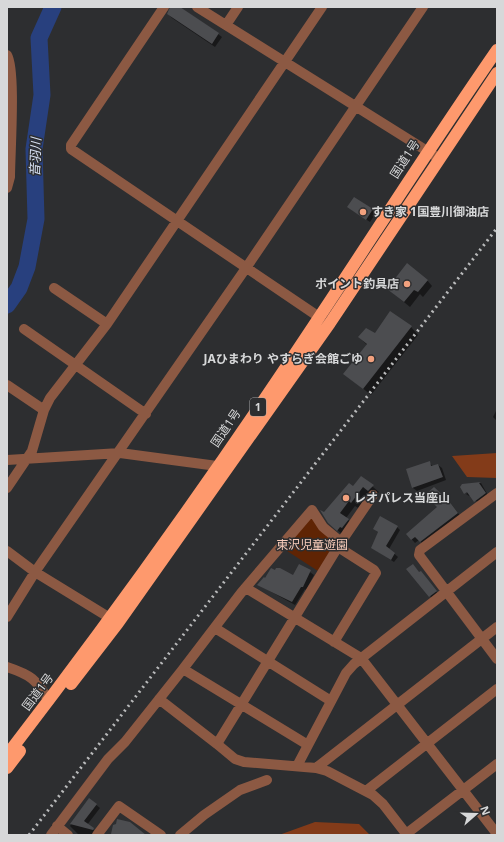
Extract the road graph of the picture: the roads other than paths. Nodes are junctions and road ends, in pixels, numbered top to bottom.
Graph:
1 (164, 7) edge
2 (197, 7) edge
3 (238, 7) edge
4 (322, 7) edge
5 (423, 7) edge
6 (226, 25) junction
7 (497, 50) edge
8 (7, 55) edge
9 (285, 62) junction
10 (497, 73) edge
11 (356, 107) junction
12 (427, 151) junction
13 (440, 159) junction
14 (7, 188) edge
15 (177, 221) junction
16 (246, 268) junction
17 (54, 288) dead end
18 (319, 317) junction
19 (107, 324) junction
20 (24, 329) dead end
21 (76, 365) junction
22 (7, 386) edge
23 (44, 410) junction
24 (146, 414) junction
25 (120, 452) junction
26 (26, 459) junction
27 (7, 460) edge
28 (217, 466) junction
29 (7, 488) edge
30 (497, 493) edge
31 (372, 495) dead end
32 (340, 544) junction
33 (7, 551) edge
34 (497, 552) edge
35 (35, 572) junction
36 (246, 588) junction
37 (447, 592) junction
38 (7, 617) edge
39 (110, 618) junction
40 (295, 618) junction
41 (497, 627) edge
42 (215, 628) junction
43 (482, 639) junction
44 (334, 642) junction
45 (361, 658) junction
46 (497, 658) edge
47 (268, 661) junction
48 (7, 667) edge
49 (183, 669) junction
50 (497, 689) edge
51 (159, 699) junction
52 (49, 701) junction
53 (331, 701) junction
54 (242, 704) junction
55 (396, 705) junction
56 (217, 744) junction
57 (426, 744) junction
58 (308, 745) junction
59 (7, 755) edge
60 (497, 764) edge
61 (297, 766) junction
62 (7, 768) edge
63 (316, 768) junction
64 (267, 780) dead end
65 (462, 790) junction
66 (366, 791) junction
67 (57, 826) junction
68 (496, 829) edge
69 (51, 835) edge
70 (68, 835) edge
71 (97, 835) edge
72 (161, 835) edge
73 (180, 835) edge
74 (406, 835) edge

1 - 15 street
2 - 6 street
3 - 6 street
4 - 9 street
5 - 11 street
6 - 9 street
7 - 12 highway, 国道1号 / 1
8 - 14 street
9 - 11 street
9 - 15 street
10 - 13 highway, 国道1号 / 1
11 - 12 street
11 - 16 street
12 - 13 street
12 - 18 highway, 国道1号 / 1
13 - 62 highway, 国道1号 / 1
15 - 16 street
15 - 19 street
16 - 18 street
16 - 24 street
17 - 19 street
18 - 28 highway, 国道1号 / 1
19 - 21 street
20 - 21 street
21 - 23 street
21 - 24 street
22 - 23 street
23 - 26 street
24 - 25 street
25 - 26 street
25 - 28 street
25 - 35 street
26 - 27 street
26 - 29 street
28 - 39 highway, 国道1号 / 1
30 - 37 street
31 - 32 street
32 - 36 street
32 - 40 street
32 - 44 street
33 - 35 street
34 - 37 street
35 - 38 street
35 - 39 street
36 - 40 street
36 - 42 street
37 - 43 street
37 - 45 street
39 - 52 highway, 国道1号 / 1
40 - 44 street
40 - 47 street
41 - 43 street
42 - 47 street
42 - 49 street
43 - 46 street
43 - 55 street
44 - 45 street
45 - 53 street
45 - 55 street
47 - 53 street
47 - 54 street
48 - 52 street
49 - 51 street
49 - 54 street
50 - 57 street
51 - 56 street
51 - 67 street
52 - 59 highway, 国道1号 / 1
53 - 58 street
54 - 56 street
54 - 58 street
55 - 57 street
55 - 63 street
56 - 61 street
57 - 65 street
57 - 66 street
58 - 61 street
60 - 65 street
61 - 63 street
63 - 66 street
64 - 73 street
65 - 68 street
65 - 74 street
66 - 74 street
67 - 69 street
67 - 70 street
71 - 72 street

